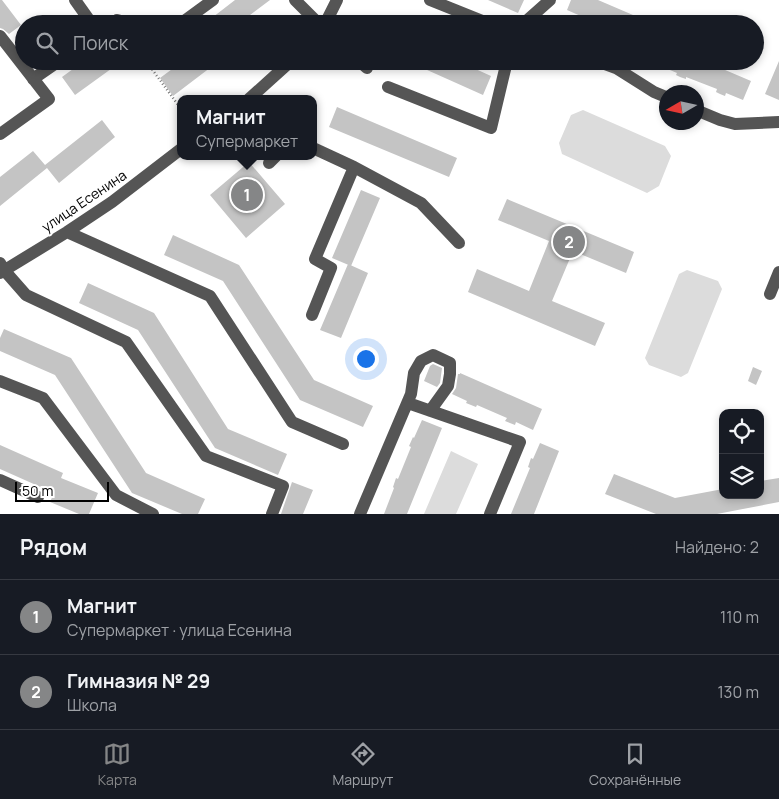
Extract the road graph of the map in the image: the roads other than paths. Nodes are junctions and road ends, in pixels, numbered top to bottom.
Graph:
1 (75, 0) edge
2 (213, 0) edge
3 (295, 0) edge
4 (338, 0) edge
5 (430, 0) edge
6 (550, 0) edge
7 (198, 4) edge
8 (86, 15) edge
9 (188, 15) edge
10 (310, 15) edge
11 (330, 15) edge
12 (468, 15) edge
13 (533, 15) edge
14 (0, 36) edge
15 (15, 56) edge
16 (26, 70) edge
17 (47, 70) edge
18 (281, 70) edge
19 (505, 70) edge
20 (619, 70) edge
21 (33, 80) junction
22 (388, 87) dead end
23 (659, 94) edge
24 (253, 95) edge
25 (704, 113) edge
26 (779, 122) edge
27 (0, 134) edge
28 (317, 150) edge
29 (177, 152) edge
30 (354, 167) junction
31 (68, 232) junction
32 (459, 242) dead end
33 (1, 269) edge
34 (779, 272) edge
35 (770, 294) dead end
36 (312, 315) dead end
37 (0, 381) edge
38 (408, 403) junction
39 (430, 411) junction
40 (343, 444) dead end
41 (0, 480) edge
42 (38, 497) dead end
43 (152, 514) edge
44 (272, 514) edge
45 (360, 514) edge
46 (490, 514) edge

1 - 8 street
2 - 7 street
3 - 10 street
4 - 11 street
5 - 12 street
6 - 13 street
7 - 9 street
14 - 15 street
16 - 21 street
17 - 21 street
18 - 24 street
19 - 22 street
20 - 23 street
21 - 27 street
25 - 26 street
28 - 30 street
29 - 31 street, улица Есенина
30 - 32 street
30 - 36 street
31 - 33 street, улица Есенина
31 - 40 street
33 - 44 street
34 - 35 street
37 - 43 street
38 - 39 street
38 - 39 street
38 - 45 street
39 - 46 street
41 - 42 street

